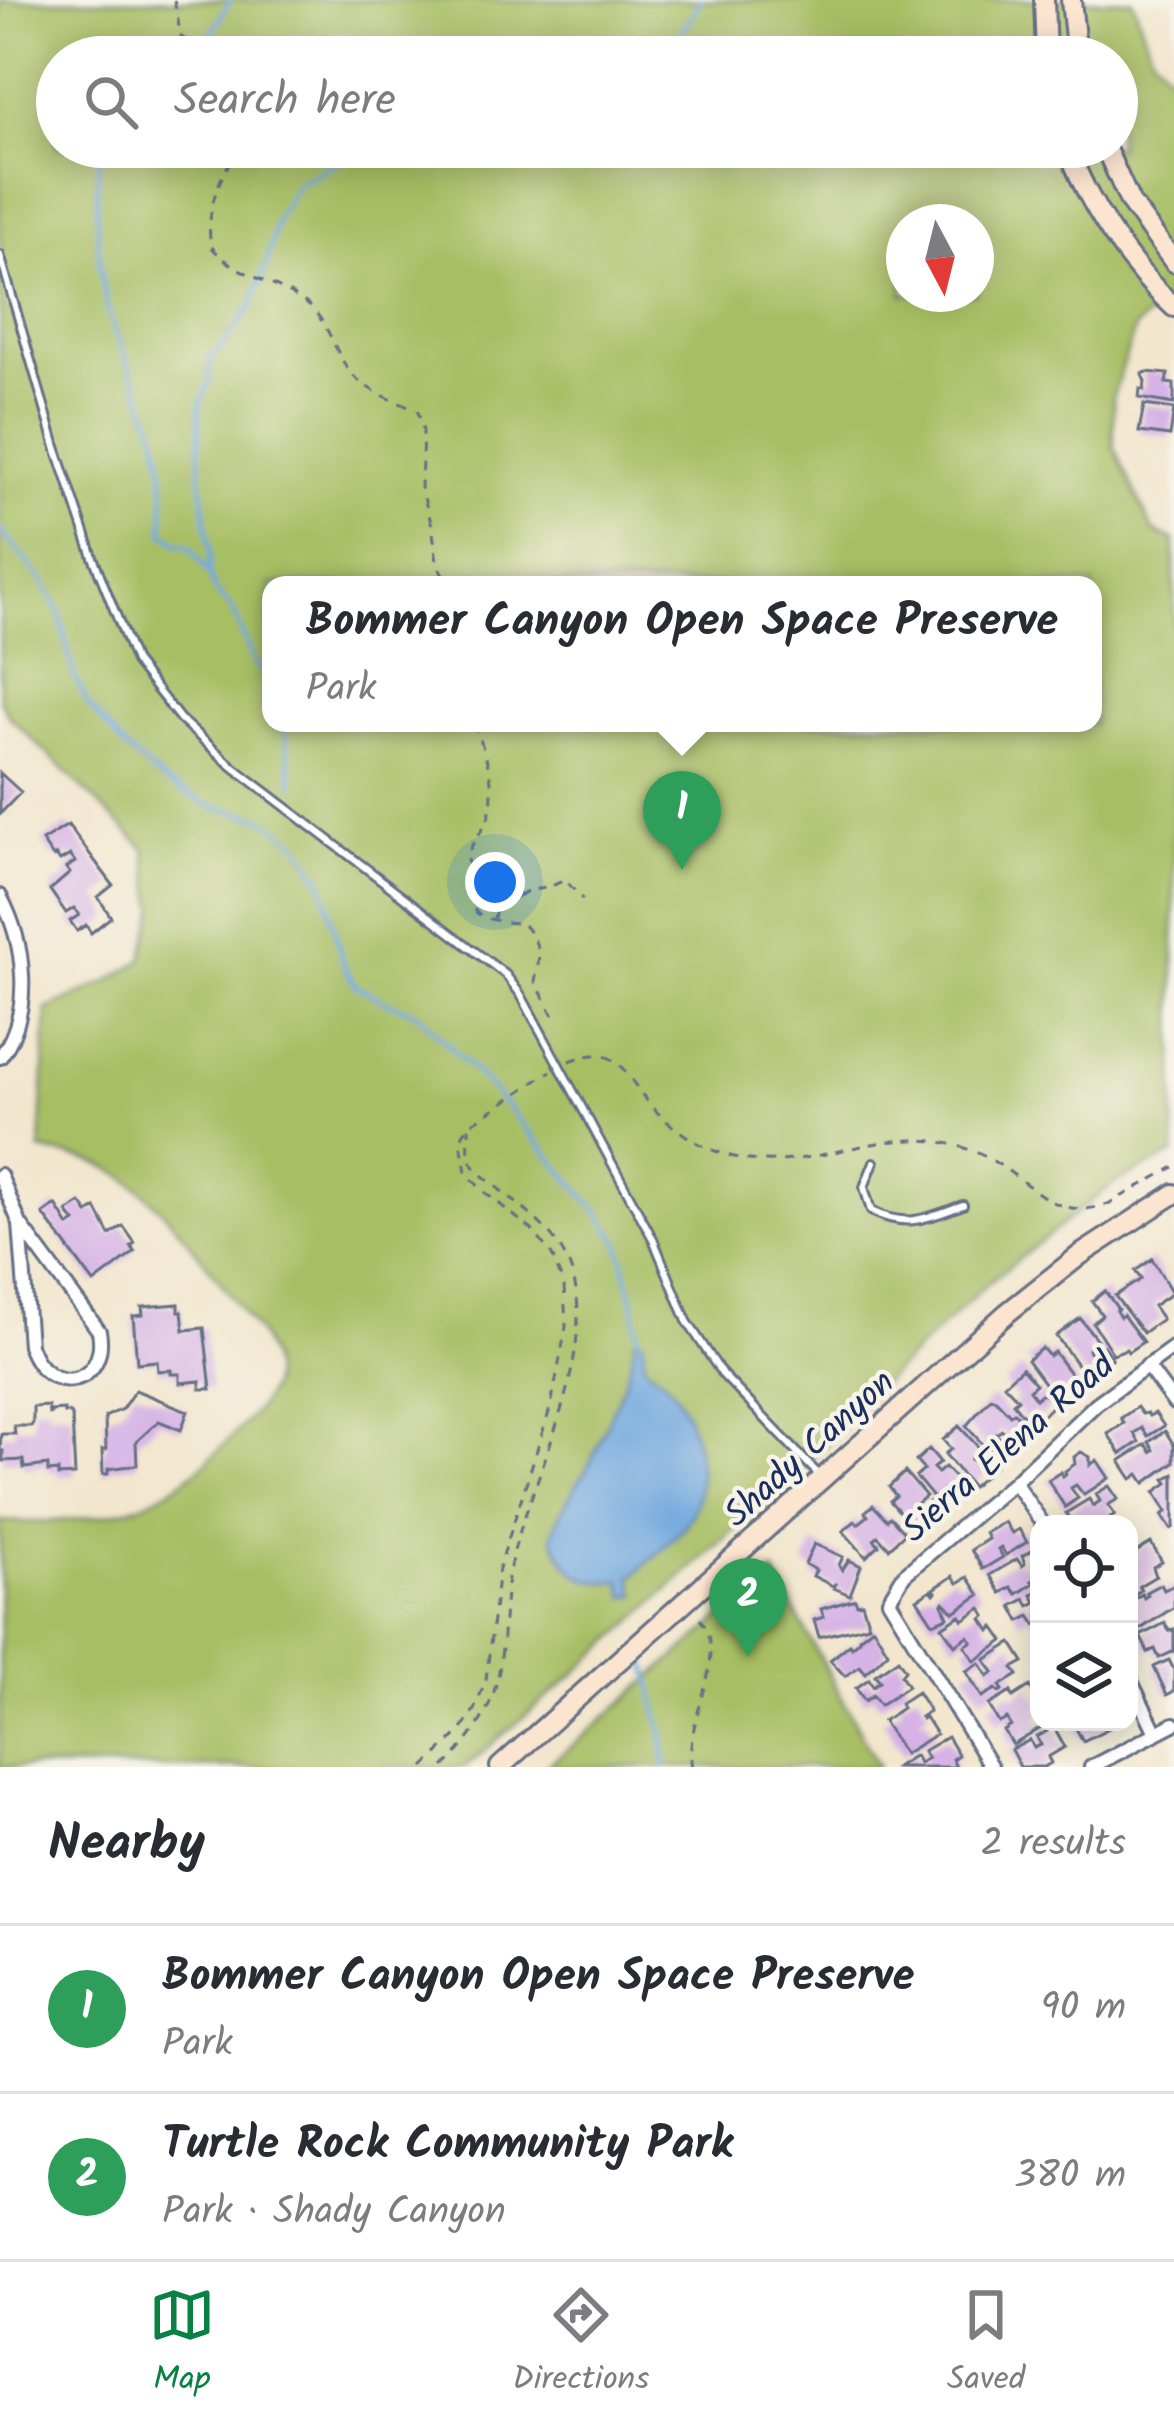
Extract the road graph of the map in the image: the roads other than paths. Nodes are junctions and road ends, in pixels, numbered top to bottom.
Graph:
1 (1043, 0) edge
2 (1071, 0) edge
3 (1045, 36) edge
4 (1075, 36) edge
5 (1078, 168) edge
6 (1115, 168) edge
7 (0, 255) edge
8 (1174, 262) edge
9 (1174, 307) edge
10 (0, 896) edge
11 (0, 1057) edge
12 (874, 1162) dead end
13 (0, 1174) edge
14 (1174, 1194) edge
15 (963, 1204) dead end
16 (20, 1224) junction
17 (1174, 1347) edge
18 (1147, 1366) junction
19 (1174, 1403) edge
20 (823, 1479) junction
21 (1014, 1482) junction
22 (1037, 1515) edge
23 (1138, 1696) edge
24 (1174, 1724) edge
25 (1155, 1731) junction
26 (1096, 1766) edge
27 (500, 1767) edge
28 (991, 1767) edge

1 - 3 main road
2 - 4 main road
5 - 9 main road
6 - 8 main road
7 - 20 lane
10 - 11 street
12 - 15 lane
13 - 16 street
14 - 20 main road, Shady Canyon
16 - 16 street
17 - 18 street, Sierra Elena Road
18 - 19 street
18 - 21 street, Sierra Elena Road
20 - 27 main road, Shady Canyon
21 - 22 street
21 - 28 street, Sierra Elena Road
23 - 25 street
24 - 25 street
25 - 26 street

